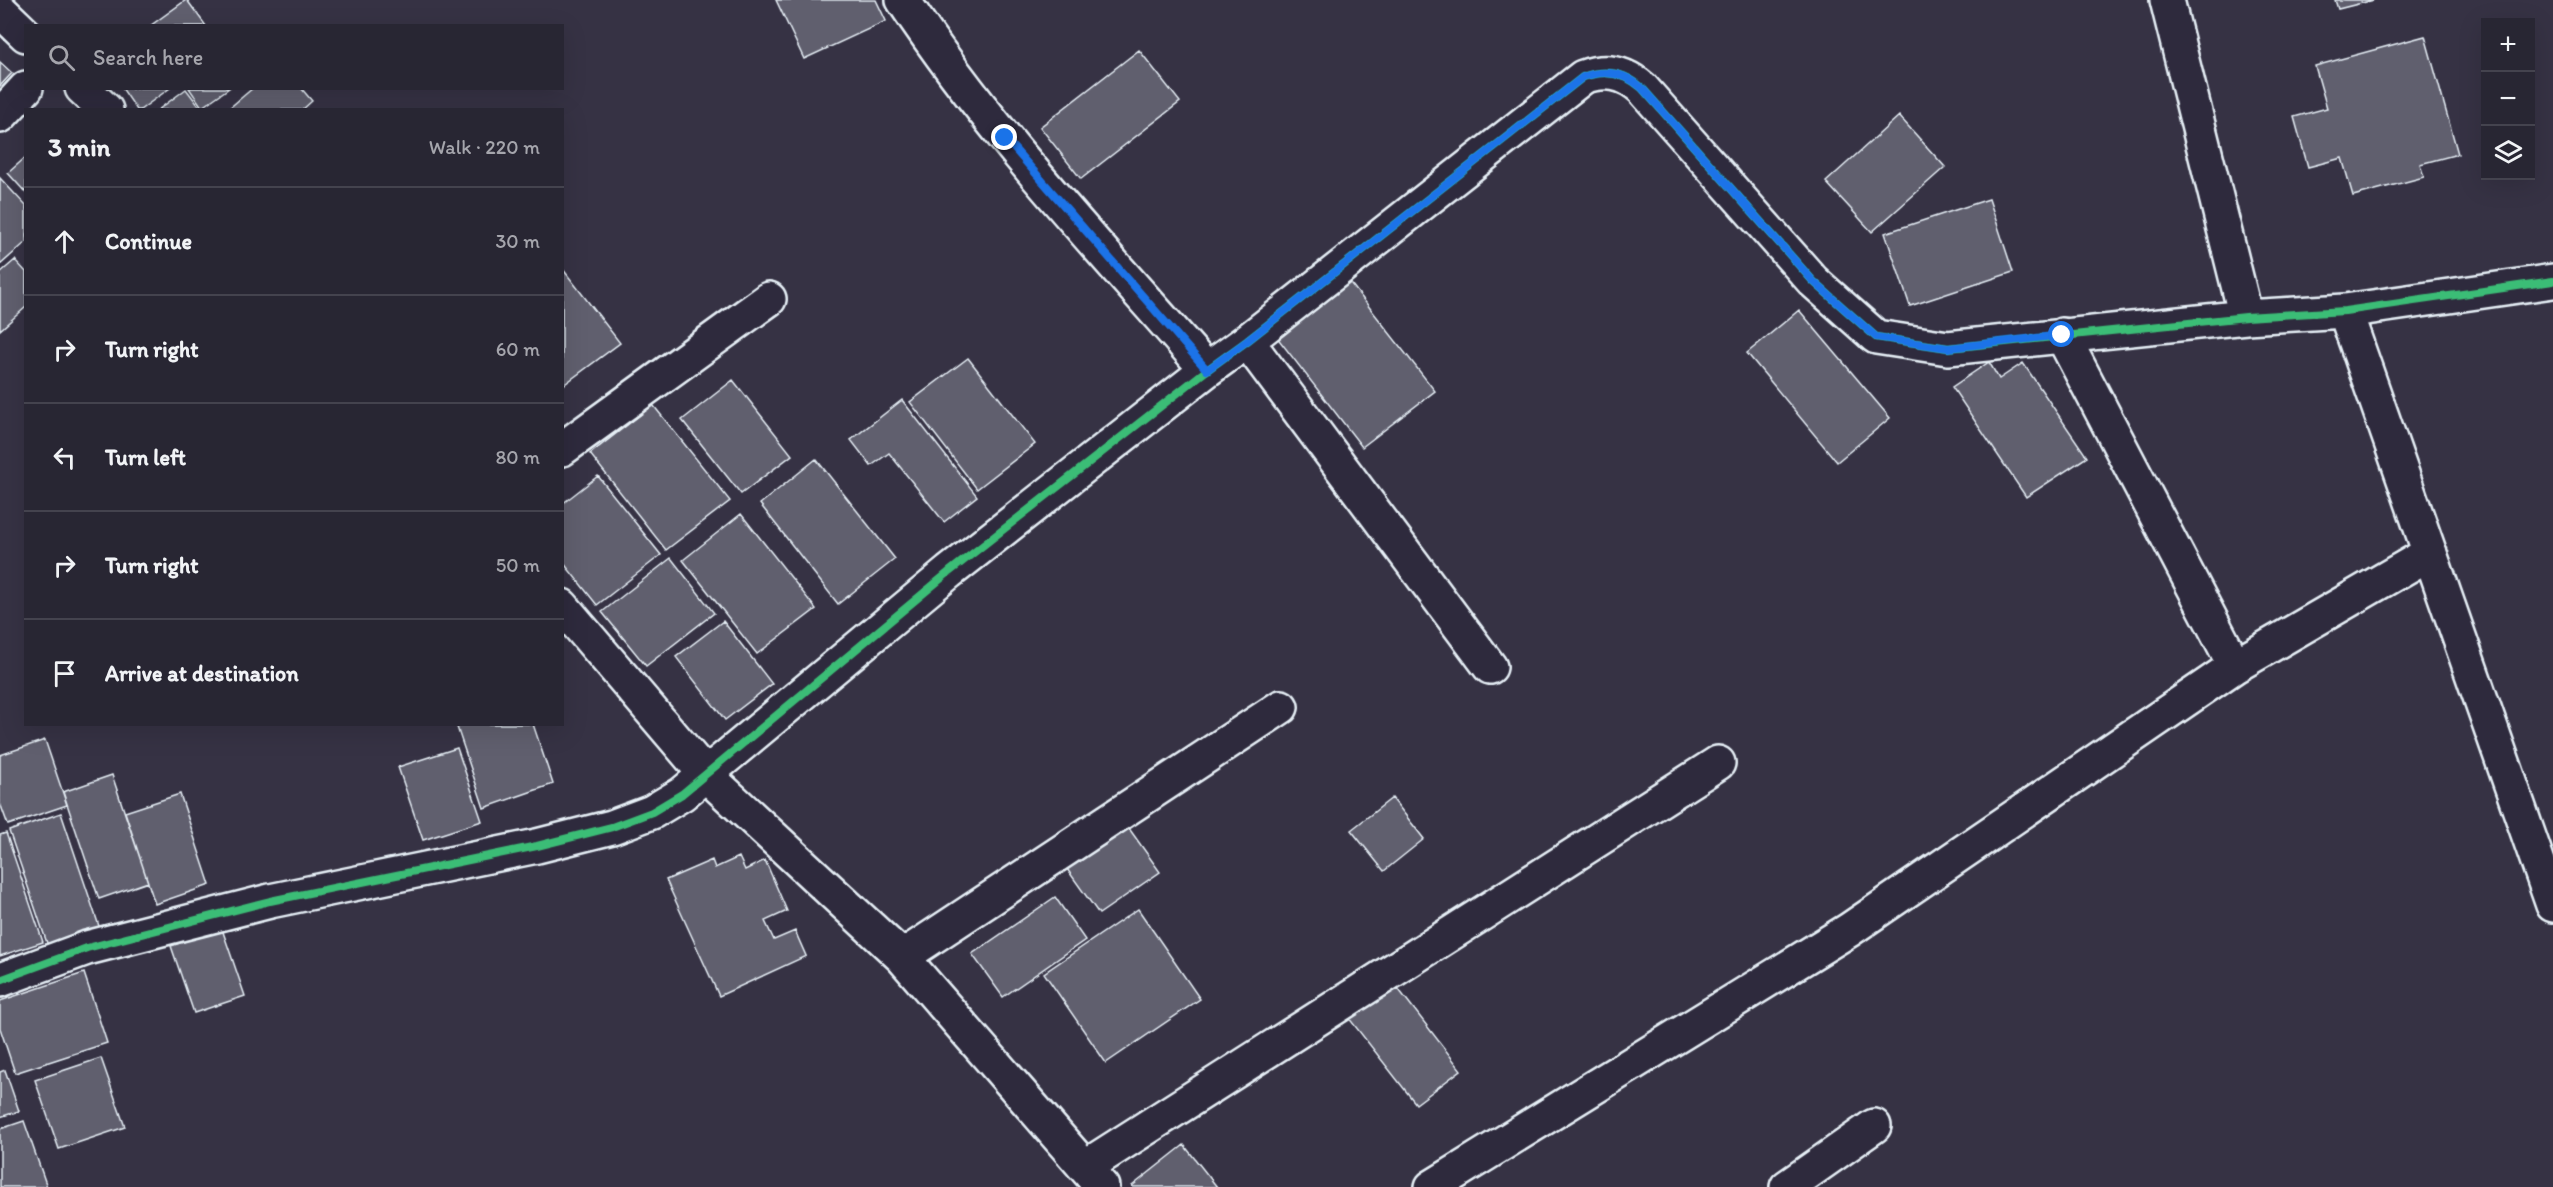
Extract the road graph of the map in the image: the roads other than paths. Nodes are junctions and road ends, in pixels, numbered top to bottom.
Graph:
1 (903, 0) edge
2 (2167, 0) edge
3 (0, 10) edge
4 (24, 33) edge
5 (24, 90) edge
6 (84, 90) edge
7 (104, 108) edge
8 (0, 116) edge
9 (2553, 281) edge
10 (770, 299) dead end
11 (2345, 311) junction
12 (2246, 317) junction
13 (2062, 335) junction
14 (1247, 341) junction
15 (1207, 370) junction
16 (564, 448) edge
17 (2430, 552) junction
18 (564, 608) edge
19 (2235, 666) junction
20 (1490, 667) dead end
21 (1281, 707) dead end
22 (1718, 763) dead end
23 (705, 775) junction
24 (2552, 898) edge
25 (902, 957) junction
26 (0, 980) edge
27 (1874, 1126) dead end
28 (1094, 1177) edge
29 (1432, 1187) edge
30 (1787, 1187) edge

1 - 15 street
2 - 12 street
3 - 4 street
5 - 8 street
6 - 7 street
9 - 11 street
10 - 16 street
11 - 12 street
11 - 17 street
12 - 13 street
13 - 14 street
13 - 19 street
14 - 15 street
14 - 20 street
15 - 23 street
17 - 19 street
17 - 24 street
18 - 23 street
19 - 29 street
21 - 25 street
22 - 28 street
23 - 25 street
23 - 26 street
25 - 28 street
27 - 30 street

